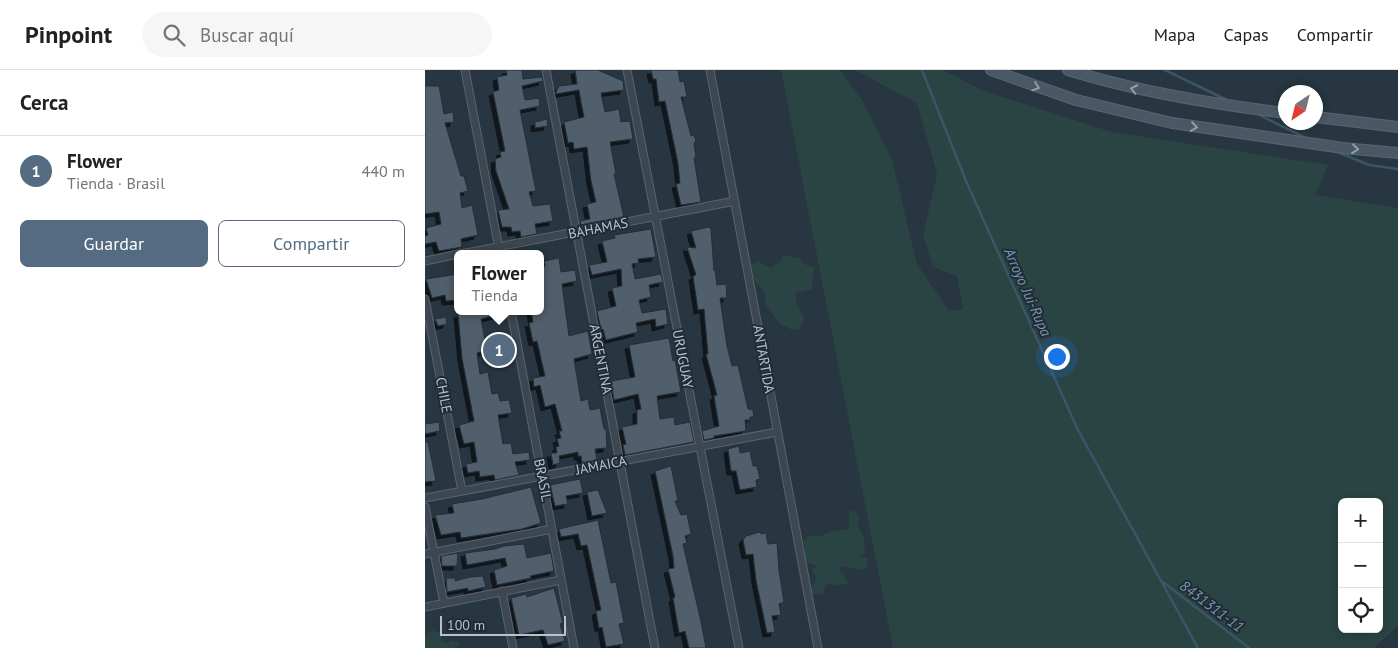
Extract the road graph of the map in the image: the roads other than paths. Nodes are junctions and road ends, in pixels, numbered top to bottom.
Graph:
1 (465, 70) edge
2 (547, 70) edge
3 (627, 70) edge
4 (710, 70) edge
5 (991, 70) edge
6 (1068, 70) edge
7 (1278, 112) edge
8 (1323, 118) edge
9 (1398, 127) edge
10 (1398, 153) edge
11 (735, 201) junction
12 (655, 217) junction
13 (577, 232) junction
14 (499, 250) edge
15 (454, 255) edge
16 (425, 261) edge
17 (425, 299) edge
18 (512, 315) edge
19 (777, 432) junction
20 (700, 447) junction
21 (620, 462) junction
22 (542, 476) junction
23 (463, 491) junction
24 (425, 498) edge
25 (425, 507) edge
26 (552, 529) junction
27 (434, 553) junction
28 (425, 554) edge
29 (561, 580) junction
30 (502, 591) junction
31 (444, 603) junction
32 (425, 607) edge
33 (513, 648) edge
34 (575, 648) edge
35 (655, 648) edge
36 (739, 648) edge
37 (818, 648) edge

1 - 14 street
2 - 13 street, ARGENTINA
3 - 12 street, URUGUAY
4 - 11 street, ANTARTIDA
5 -> 10 street
7 -> 6 street
8 - 9 street
11 - 12 street, BAHAMAS
11 - 19 street, ANTARTIDA
12 - 13 street, BAHAMAS
12 - 20 street, URUGUAY
13 - 14 street, BAHAMAS
13 - 21 street, ARGENTINA
15 - 16 street, BAHAMAS
17 - 23 street, CHILE
18 - 22 street, BRASIL
19 - 20 street, JAMAICA
19 - 37 street, ANTARTIDA
20 - 21 street, JAMAICA
20 - 36 street, URUGUAY
21 - 22 street, JAMAICA
21 - 35 street, ARGENTINA
22 - 23 street, JAMAICA
22 - 26 street, BRASIL
23 - 24 street, JAMAICA
25 - 27 street
26 - 27 street
26 - 29 street, BRASIL
27 - 28 street
27 - 31 street
29 - 30 street
29 - 34 street, BRASIL
30 - 31 street
30 - 33 street
31 - 32 street

